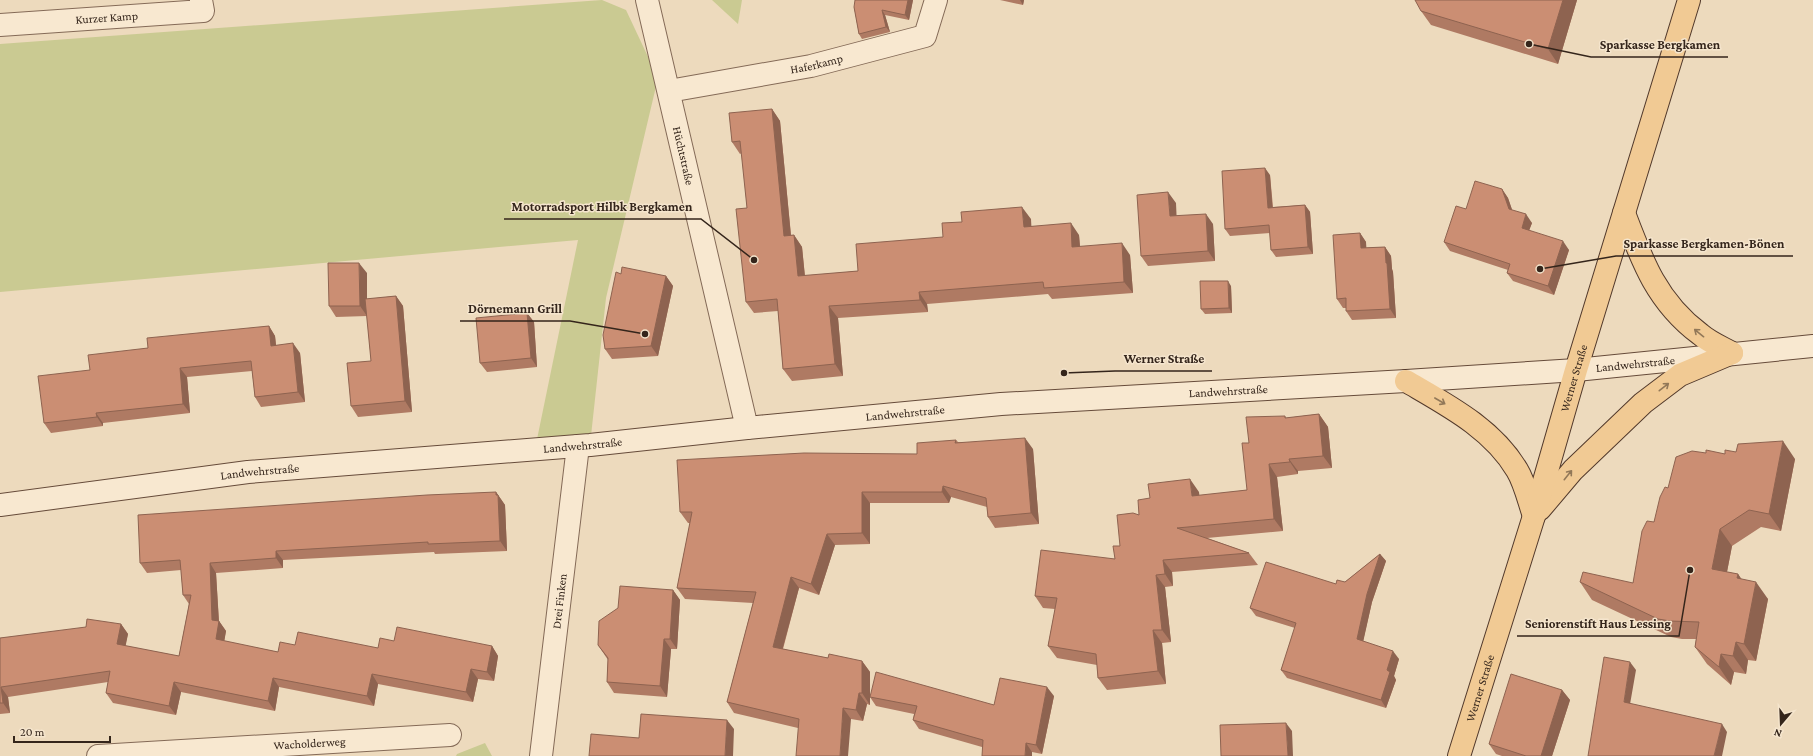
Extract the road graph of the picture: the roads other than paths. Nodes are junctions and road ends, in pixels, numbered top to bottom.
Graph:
1 (202, 0) edge
2 (647, 0) edge
3 (936, 0) edge
4 (1689, 0) edge
5 (0, 25) edge
6 (669, 91) junction
7 (1624, 213) junction
8 (1813, 346) edge
9 (1732, 353) junction
10 (1576, 370) junction
11 (1406, 381) junction
12 (747, 428) junction
13 (578, 446) junction
14 (0, 505) edge
15 (1534, 516) junction
16 (450, 735) dead end
17 (98, 756) edge
18 (541, 756) edge
19 (1459, 756) edge

1 - 5 main road, Kurzer Kamp
2 - 6 main road, Hüchtstraße
3 - 6 main road, Haferkamp
4 - 7 main road, Werner Straße
6 - 12 main road, Hüchtstraße
9 -> 7 main road
7 - 10 main road, Werner Straße
8 - 9 main road, Landwehrstraße
9 - 10 main road, Landwehrstraße
15 -> 9 main road
10 - 11 main road, Landwehrstraße
10 - 15 main road, Werner Straße
11 - 12 main road, Landwehrstraße
11 -> 15 main road
12 - 13 main road, Landwehrstraße
13 - 14 main road, Landwehrstraße
13 - 18 main road, Drei Finken
15 - 19 main road, Werner Straße
16 - 17 main road, Wacholderweg

